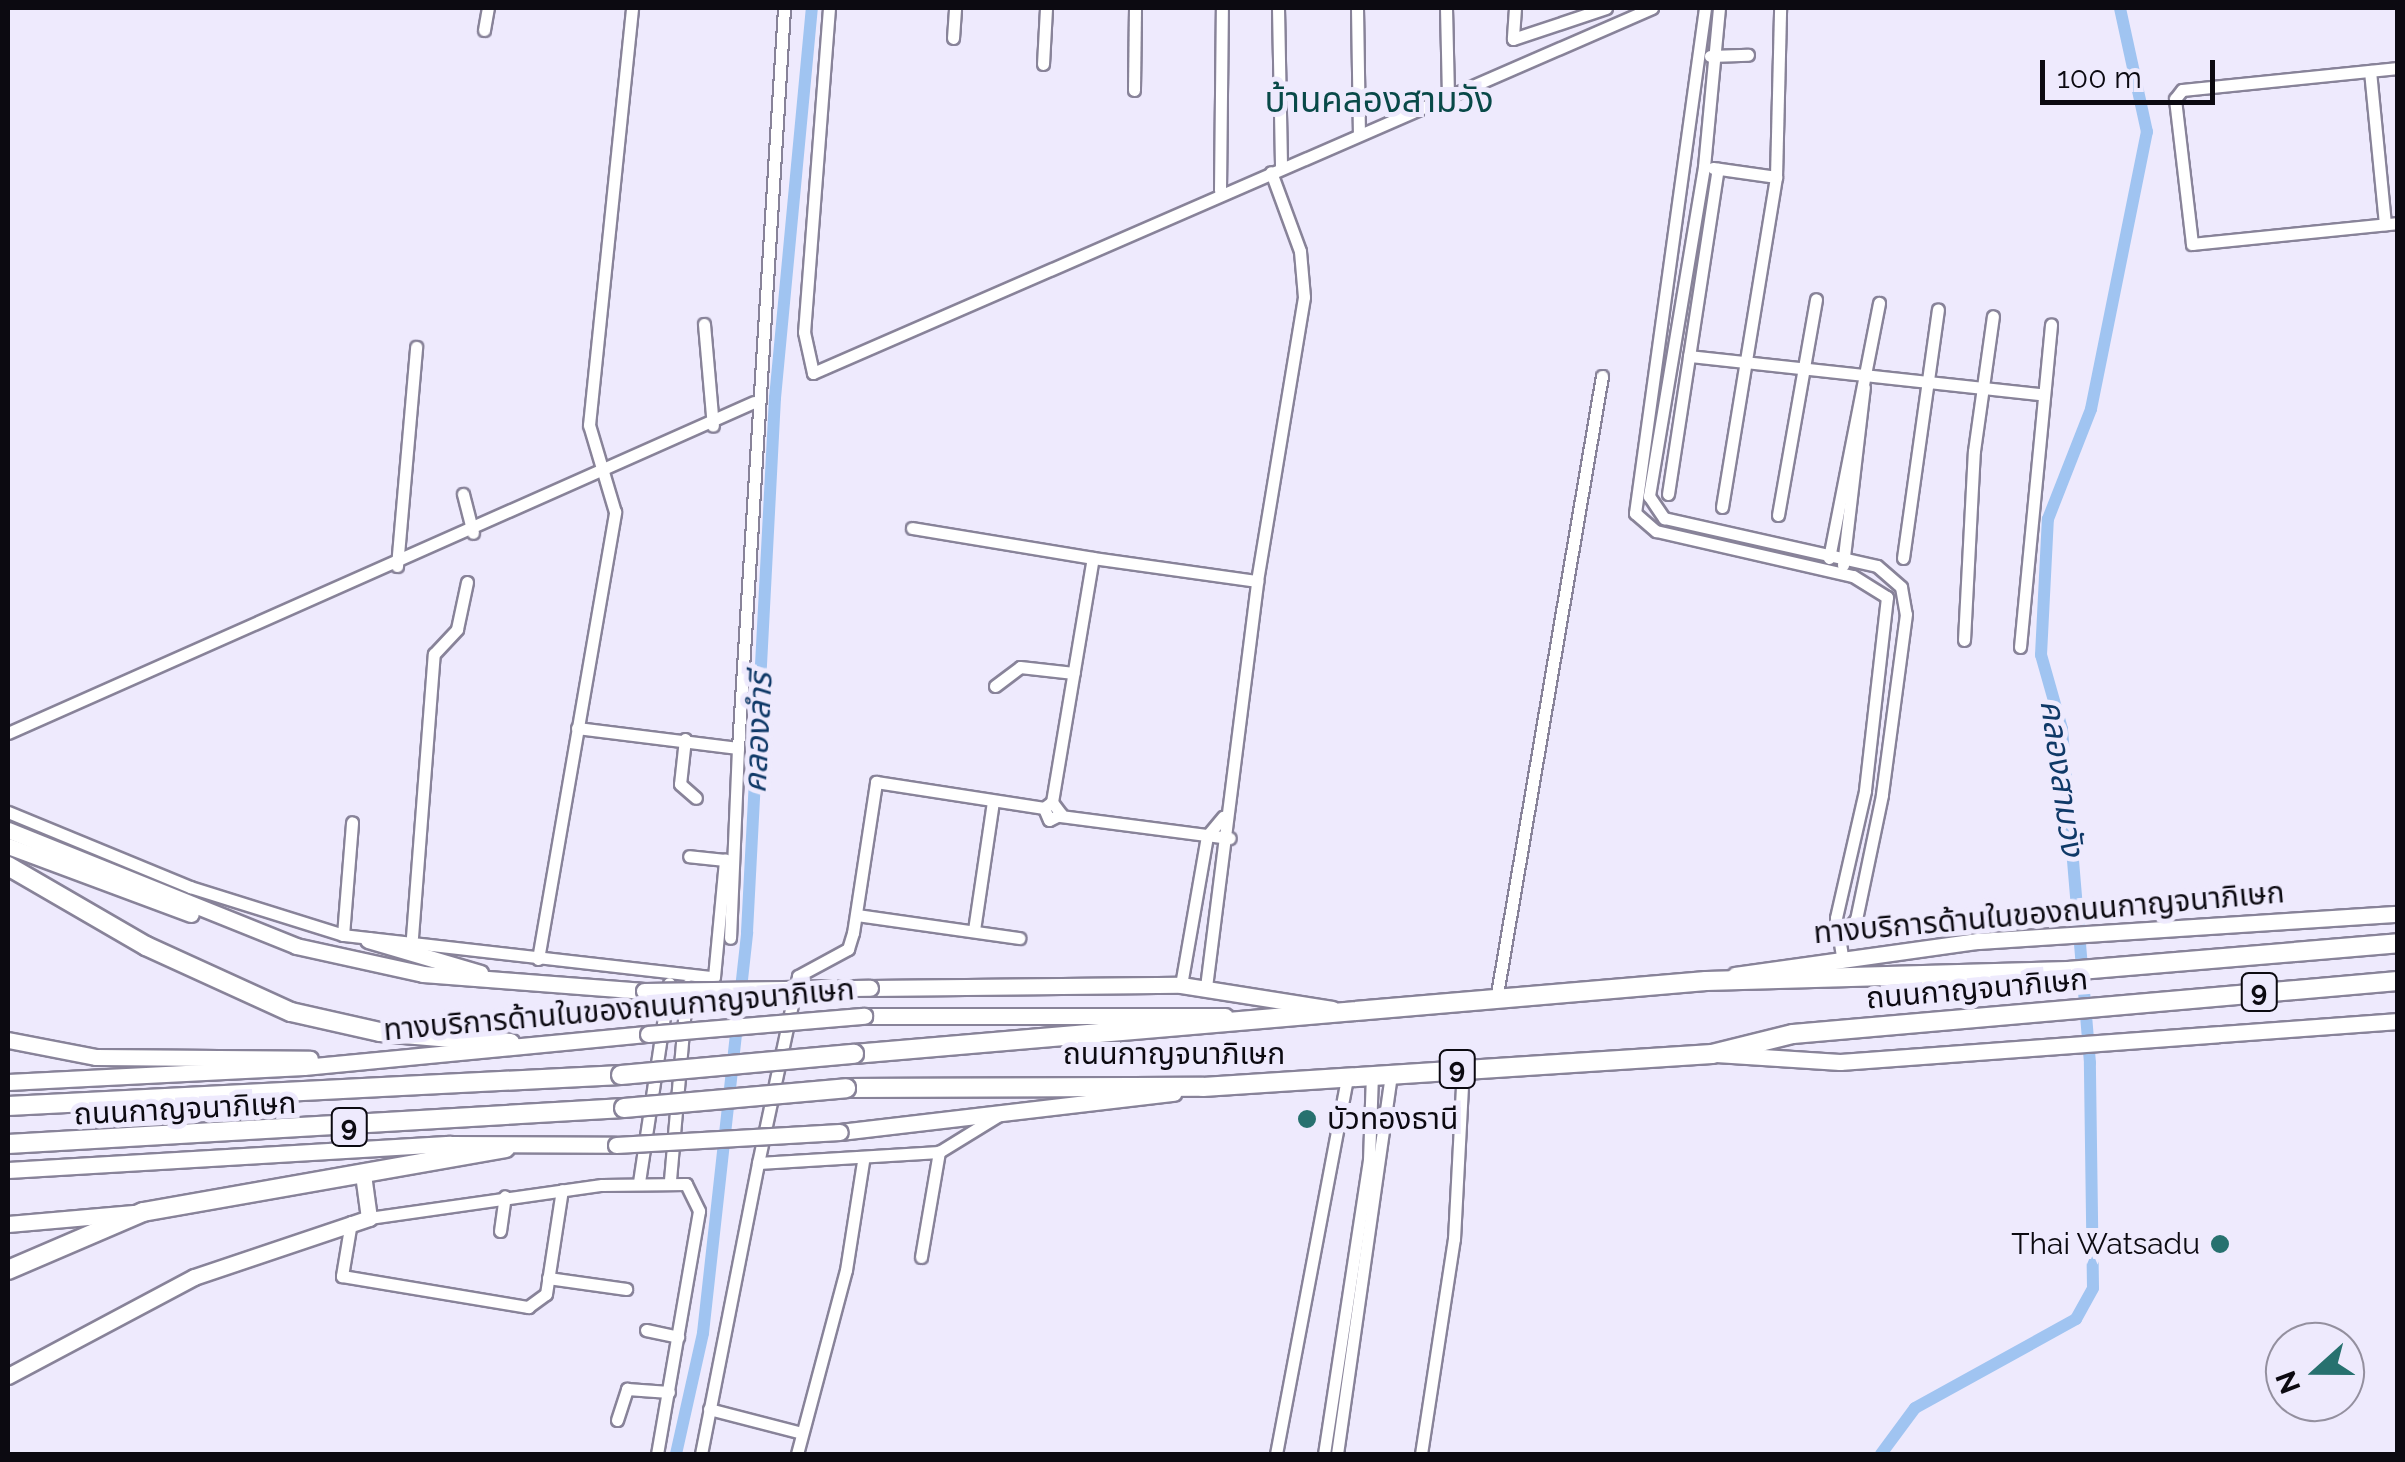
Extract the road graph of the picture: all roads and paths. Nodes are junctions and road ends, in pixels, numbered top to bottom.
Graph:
1 (488, 8) edge
2 (632, 8) edge
3 (784, 8) edge
4 (829, 8) edge
5 (954, 8) edge
6 (1046, 8) edge
7 (1135, 8) edge
8 (1222, 8) edge
9 (1278, 8) edge
10 (1357, 8) edge
11 (1446, 8) edge
12 (1515, 8) edge
13 (1606, 8) edge
14 (1652, 8) edge
15 (1705, 8) edge
16 (1718, 8) edge
17 (1780, 8) edge
18 (1581, 12) edge
19 (484, 30) dead end
20 (953, 38) dead end
21 (1748, 55) dead end
22 (1701, 56) junction
23 (1716, 56) junction
24 (1043, 64) dead end
25 (2398, 68) edge
26 (2370, 71) junction
27 (1134, 90) dead end
28 (1448, 94) junction
29 (1359, 134) junction
30 (1689, 165) junction
31 (1704, 167) junction
32 (1718, 168) junction
33 (1276, 170) junction
34 (1776, 177) junction
35 (1220, 190) junction
36 (2391, 224) edge
37 (1816, 299) dead end
38 (1879, 303) dead end
39 (1938, 308) dead end
40 (1993, 316) dead end
41 (704, 324) dead end
42 (2051, 324) dead end
43 (416, 347) dead end
44 (1658, 352) junction
45 (1672, 356) junction
46 (1690, 356) junction
47 (1748, 365) junction
48 (1803, 374) junction
49 (1602, 376) dead end
50 (1930, 380) junction
51 (1864, 384) junction
52 (1986, 386) junction
53 (2040, 394) junction
54 (754, 402) junction
55 (713, 426) junction
56 (601, 472) junction
57 (463, 494) dead end
58 (1668, 494) dead end
59 (1722, 507) dead end
60 (1778, 514) dead end
61 (471, 523) junction
62 (912, 528) dead end
63 (1830, 555) junction
64 (1094, 558) junction
65 (1845, 558) junction
66 (1904, 558) dead end
67 (397, 566) junction
68 (1827, 572) junction
69 (1841, 573) junction
70 (1257, 580) junction
71 (467, 582) dead end
72 (1964, 640) dead end
73 (2020, 647) dead end
74 (1074, 673) junction
75 (996, 686) dead end
76 (576, 728) junction
77 (8, 733) edge
78 (685, 740) junction
79 (738, 748) junction
80 (1868, 771) junction
81 (1885, 773) junction
82 (696, 798) dead end
83 (993, 802) junction
84 (1048, 805) junction
85 (8, 812) edge
86 (1223, 817) junction
87 (352, 822) dead end
88 (8, 830) edge
89 (1207, 836) junction
90 (1230, 838) junction
91 (8, 846) edge
92 (689, 856) dead end
93 (8, 866) edge
94 (1843, 880) junction
95 (1860, 882) junction
96 (1196, 899) junction
97 (1220, 901) junction
98 (2398, 914) edge
99 (857, 916) junction
100 (213, 919) junction
101 (974, 930) junction
102 (343, 935) junction
103 (1842, 936) junction
104 (412, 937) junction
105 (730, 938) dead end
106 (1019, 938) dead end
107 (368, 940) junction
108 (2398, 943) edge
109 (1842, 954) junction
110 (538, 959) junction
111 (671, 974) junction
112 (687, 976) junction
113 (1706, 981) junction
114 (2398, 981) edge
115 (1181, 985) junction
116 (524, 986) junction
117 (1206, 987) junction
118 (1496, 1000) junction
119 (1332, 1009) junction
120 (1237, 1016) junction
121 (2398, 1020) edge
122 (8, 1040) edge
123 (511, 1043) junction
124 (1712, 1054) junction
125 (339, 1062) junction
126 (1463, 1069) junction
127 (1382, 1075) junction
128 (1347, 1077) junction
129 (8, 1082) edge
130 (1203, 1087) junction
131 (8, 1106) edge
132 (1004, 1112) junction
133 (8, 1144) edge
134 (506, 1148) junction
135 (939, 1152) junction
136 (863, 1161) junction
137 (757, 1168) junction
138 (8, 1170) edge
139 (363, 1174) junction
140 (670, 1180) junction
141 (639, 1182) junction
142 (562, 1190) junction
143 (505, 1196) junction
144 (143, 1212) junction
145 (369, 1218) junction
146 (351, 1222) junction
147 (8, 1224) edge
148 (500, 1231) dead end
149 (921, 1257) dead end
150 (8, 1270) edge
151 (548, 1278) junction
152 (626, 1288) dead end
153 (646, 1330) dead end
154 (678, 1337) junction
155 (8, 1376) edge
156 (668, 1392) junction
157 (708, 1410) junction
158 (617, 1420) dead end
159 (802, 1433) junction
160 (656, 1454) edge
161 (701, 1454) edge
162 (796, 1454) edge
163 (1276, 1454) edge
164 (1324, 1454) edge
165 (1336, 1454) edge
166 (1421, 1454) edge

1 - 19 street
2 - 56 street
3 - 54 street
4 - 35 street
5 - 20 street
6 - 24 street
7 - 27 street
8 - 35 street
9 - 33 street
10 - 29 street
11 - 28 street
12 - 18 street
13 - 18 street
14 - 28 street
15 - 22 street
16 - 23 street
17 - 34 street
21 - 23 street
22 - 23 street
22 - 30 street
23 - 31 street
25 - 26 street
26 - 36 street
26 - 36 street
28 - 29 street
29 - 33 street
30 - 31 street
30 - 44 street
31 - 32 street
31 - 45 street
32 - 34 street
32 - 46 street
33 - 35 street
33 - 70 street
34 - 47 street
37 - 48 street
38 - 51 street
39 - 50 street
40 - 52 street
41 - 55 street
42 - 53 street
43 - 67 street
44 - 45 street
44 - 68 street
45 - 63 street
46 - 47 street
46 - 58 street
47 - 48 street
47 - 59 street
48 - 51 street
48 - 60 street
49 - 118 street
50 - 51 street
50 - 52 street
50 - 66 street
51 - 63 street
51 - 65 street
52 - 53 street
52 - 72 street
53 - 73 street
54 - 55 street
54 - 79 street
55 - 56 street
56 - 61 street
56 - 76 street
57 - 61 street
61 - 67 street
62 - 64 street
63 - 65 street
63 - 68 street
64 - 70 street
64 - 74 street
65 - 69 street
65 - 81 street
67 - 77 street
68 - 69 street
69 - 80 street
70 - 86 street
71 - 104 street
74 - 75 street
74 - 84 street
76 - 78 street
76 - 110 street
78 - 79 street
78 - 82 street
79 - 105 street
80 - 81 street
80 - 94 street
81 - 95 street
83 - 84 street
83 - 99 street
83 - 101 street
84 - 89 street
85 - 102 street
86 - 89 street
86 - 90 street
87 - 102 street
88 - 100 main road
89 - 90 street
89 - 96 street
90 - 97 street
91 - 100 main road
92 - 112 street
93 - 123 highway
94 - 95 street
94 - 103 street
95 - 103 street
96 - 97 street
96 - 115 street
97 - 117 street
98 - 109 main road, ทางบริการด้านในของถนนกาญจนาภิเษก
99 - 101 street
99 - 137 street
100 - 116 main road
101 - 106 street
102 - 107 street
103 - 109 street
104 - 107 street
104 - 110 street
107 - 116 main road
108 - 113 highway, ถนนกาญจนาภิเษก / 9
109 - 113 main road, ทางบริการด้านในของถนนกาญจนาภิเษก
110 - 111 street
111 - 112 street
111 - 141 street
112 - 140 street
113 - 118 highway, ถนนกาญจนาภิเษก / 9
114 - 124 highway, ถนนกาญจนาภิเษก / 9
115 - 116 main road, bridge
115 - 117 main road
117 - 119 main road
118 - 119 highway, ถนนกาญจนาภิเษก / 9
119 - 120 highway, ถนนกาญจนาภิเษก / 9
120 - 123 main road, ทางบริการด้านในของถนนกาญจนาภิเษก, bridge
120 - 131 highway, ถนนกาญจนาภิเษก / 9, bridge
121 - 124 main road
122 - 125 main road
123 - 125 main road, ทางบริการด้านในของถนนกาญจนาภิเษก
124 - 126 highway, ถนนกาญจนาภิเษก / 9
125 - 129 main road, ทางบริการด้านในของถนนกาญจนาภิเษก
126 - 127 highway, ถนนกาญจนาภิเษก / 9
126 - 166 street
127 - 128 highway, ถนนกาญจนาภิเษก / 9
127 - 164 street
127 - 165 street
128 - 130 highway, ถนนกาญจนาภิเษก / 9
128 - 163 street
130 - 132 main road
130 - 133 highway, ถนนกาญจนาภิเษก / 9, bridge
132 - 134 main road, bridge
132 - 135 street
134 - 138 main road
134 - 139 highway
135 - 136 street
135 - 149 street
136 - 137 street
136 - 159 street
137 - 157 street
139 - 144 highway
139 - 145 main road
140 - 141 street
140 - 154 street
141 - 142 street
142 - 143 street
142 - 151 street
143 - 145 street
143 - 148 street
144 - 147 main road
144 - 150 highway
145 - 146 main road
146 - 151 street
146 - 155 main road
151 - 152 street
153 - 154 street
154 - 156 street
156 - 158 street
156 - 160 street
157 - 159 street
157 - 161 street
159 - 162 street

